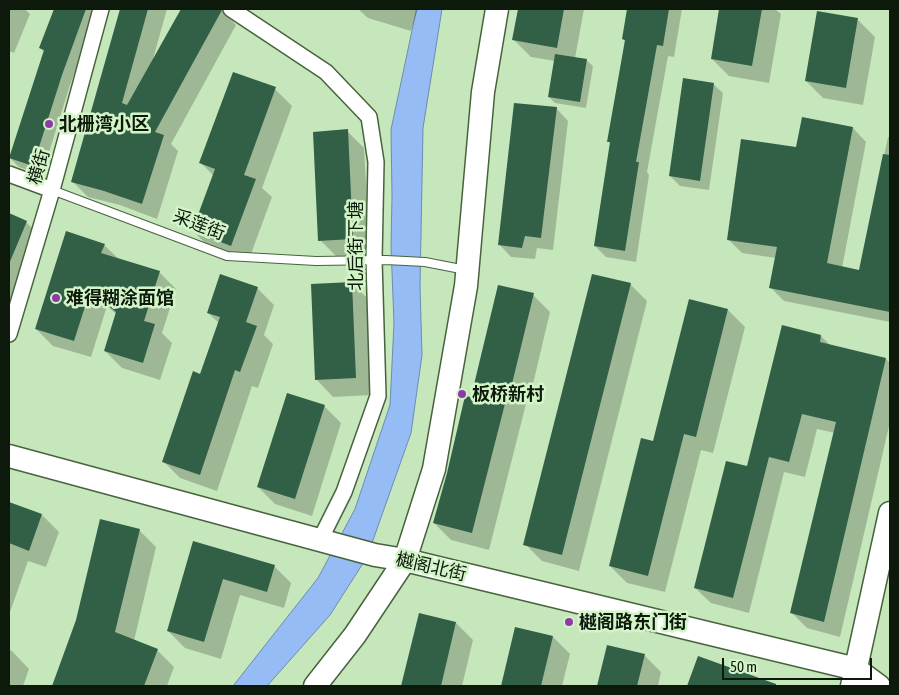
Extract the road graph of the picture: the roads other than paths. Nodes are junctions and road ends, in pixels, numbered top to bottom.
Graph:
1 (102, 9) edge
2 (231, 9) edge
3 (497, 9) edge
4 (9, 174) edge
5 (52, 190) junction
6 (380, 260) junction
7 (468, 270) junction
8 (9, 334) edge
9 (9, 456) edge
10 (890, 513) edge
11 (320, 540) junction
12 (405, 560) junction
13 (854, 678) edge
14 (315, 686) edge
15 (879, 686) edge

1 - 5 street, 横街
2 - 6 street, 北后街下塘
3 - 7 street
4 - 5 street, 采莲街
5 - 6 lane, 采莲街
5 - 8 street, 横街
6 - 7 lane, 采莲街
6 - 11 street, 北后街下塘
7 - 12 street
9 - 11 street, 樾阁北街
10 - 13 street
11 - 12 street, 樾阁北街
12 - 13 street, 樾阁北街
12 - 14 street
13 - 15 street

